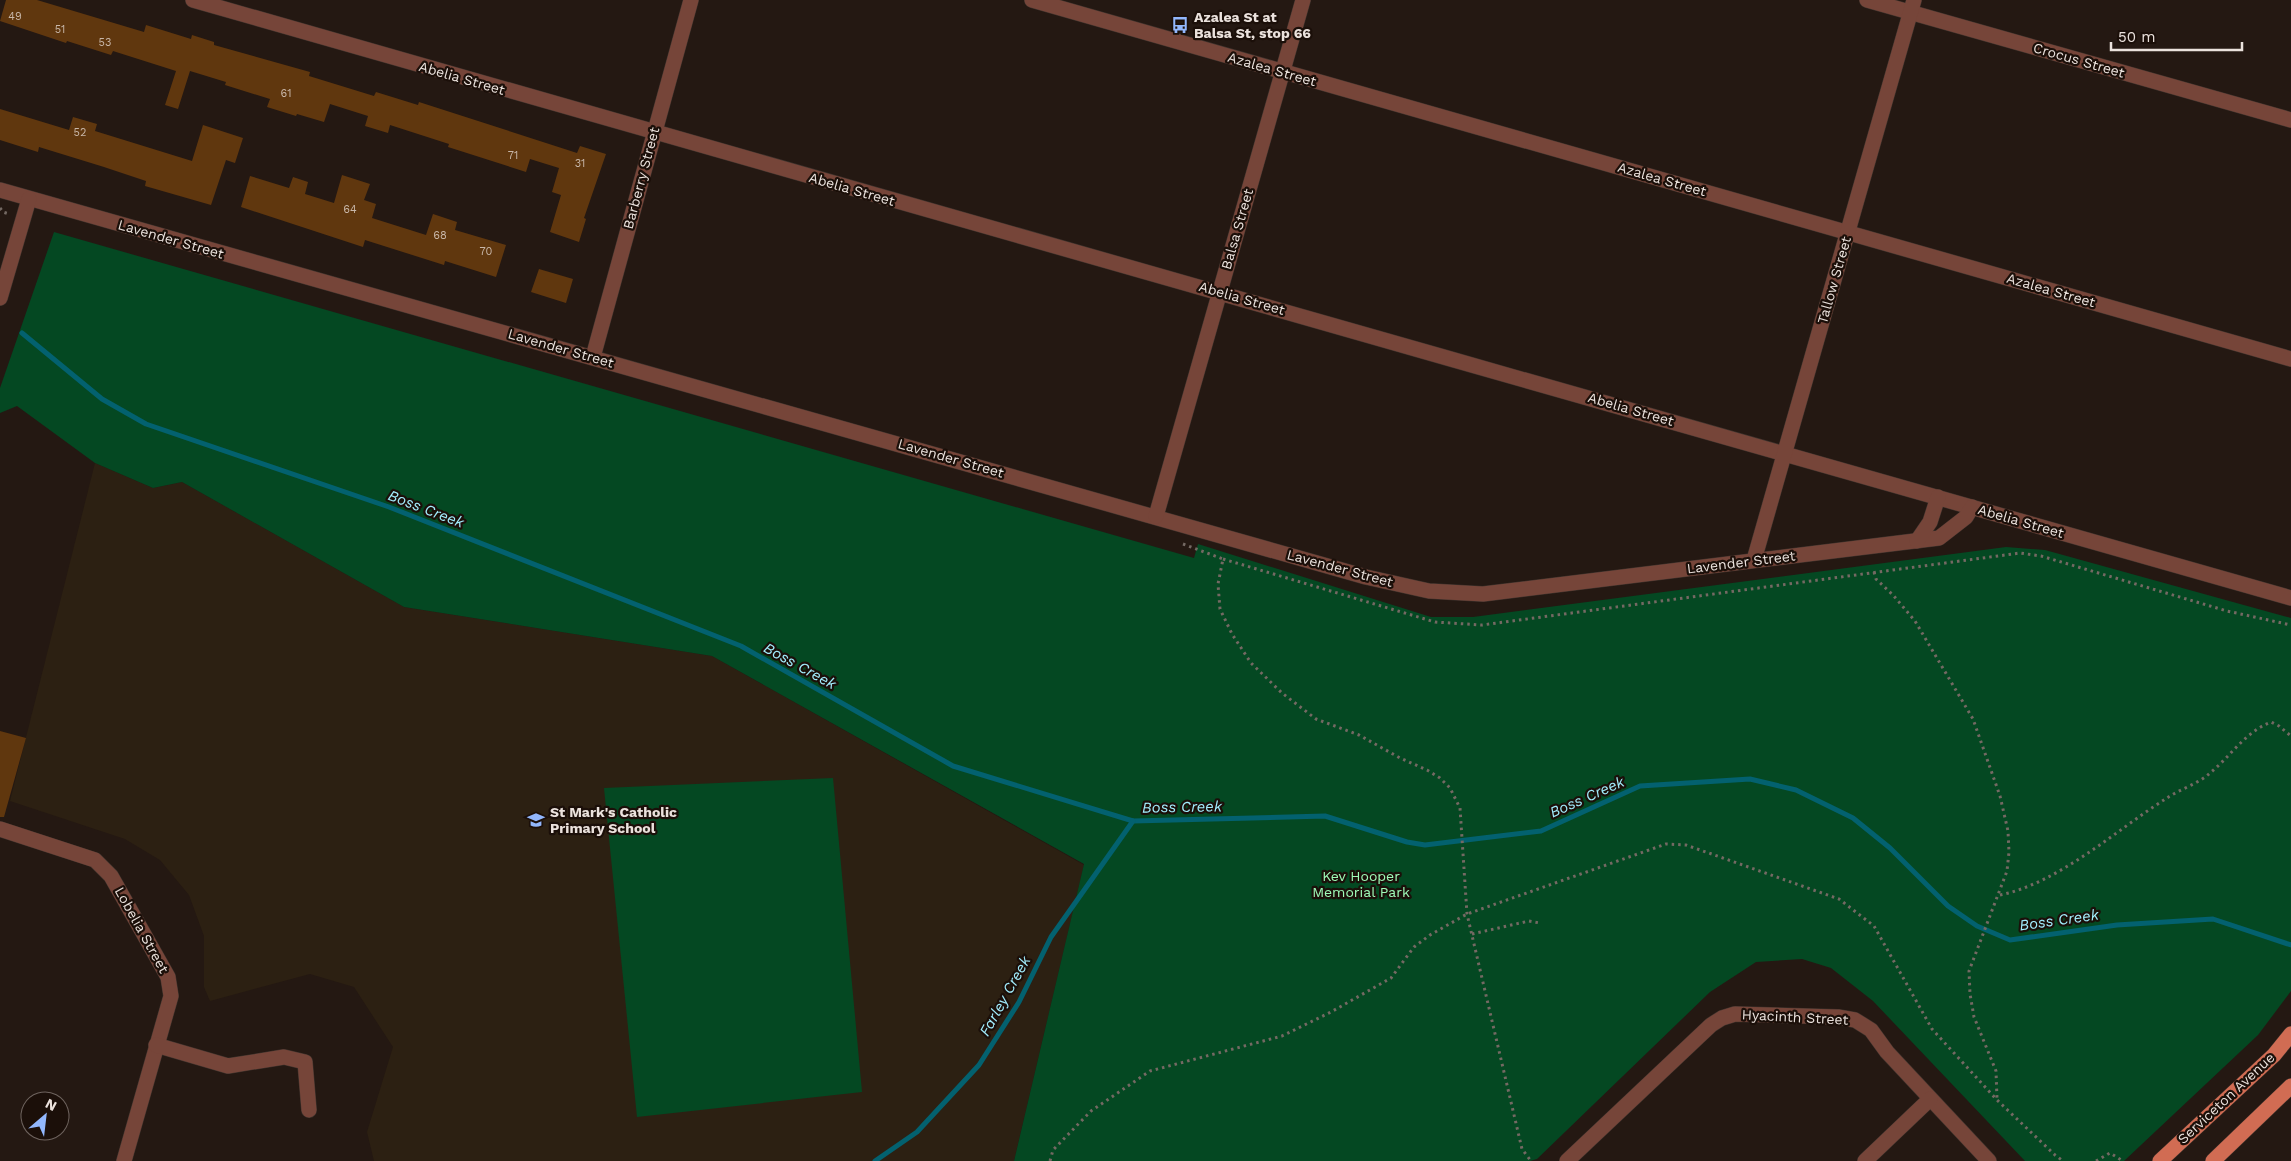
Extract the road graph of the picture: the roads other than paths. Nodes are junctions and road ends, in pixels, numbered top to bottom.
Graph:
1 (192, 0) edge
2 (691, 0) edge
3 (1032, 0) edge
4 (1303, 0) edge
5 (1867, 0) edge
6 (1912, 6) edge
7 (1283, 72) junction
8 (2291, 120) edge
9 (653, 133) junction
10 (0, 190) edge
11 (29, 199) junction
12 (1848, 231) junction
13 (1219, 292) junction
14 (0, 298) edge
15 (593, 356) junction
16 (2291, 359) edge
17 (1785, 453) junction
18 (1938, 497) junction
19 (1972, 507) junction
20 (1156, 516) junction
21 (1917, 541) junction
22 (1754, 560) junction
23 (2291, 598) edge
24 (0, 829) edge
25 (2291, 1034) edge
26 (156, 1045) junction
27 (2291, 1086) edge
28 (1930, 1099) junction
29 (309, 1110) dead end
30 (124, 1161) edge
31 (1567, 1161) edge
32 (1865, 1161) edge
33 (1989, 1161) edge
34 (2160, 1161) edge
35 (2213, 1161) edge

1 - 9 street, Abelia Street
2 - 9 street, Barberry Street
3 - 7 street, Azalea Street
4 - 7 street, Balsa Street
5 - 6 street, Crocus Street
6 - 8 street, Crocus Street
6 - 12 street, Tallow Street
7 - 12 street, Azalea Street
7 - 13 street, Balsa Street
9 - 13 street, Abelia Street
9 - 15 street, Barberry Street
10 - 11 street, Lavender Street
11 - 14 street
11 - 15 street, Lavender Street
12 - 16 street, Azalea Street
12 - 17 street, Tallow Street
13 - 17 street, Abelia Street
13 - 20 street, Balsa Street
15 - 20 street, Lavender Street
17 - 18 street, Abelia Street
17 - 22 street, Tallow Street
18 - 19 street, Abelia Street
18 - 21 street
19 - 21 street, Lavender Street
19 - 23 street, Abelia Street
20 - 22 street, Lavender Street
21 - 22 street, Lavender Street
24 - 26 street, Lobelia Street
25 - 34 main road, Serviceton Avenue
26 - 29 street
26 - 30 street, Lobelia Street
27 - 35 main road
28 - 31 street, Hyacinth Street
28 - 32 street
28 - 33 street, Hyacinth Street

